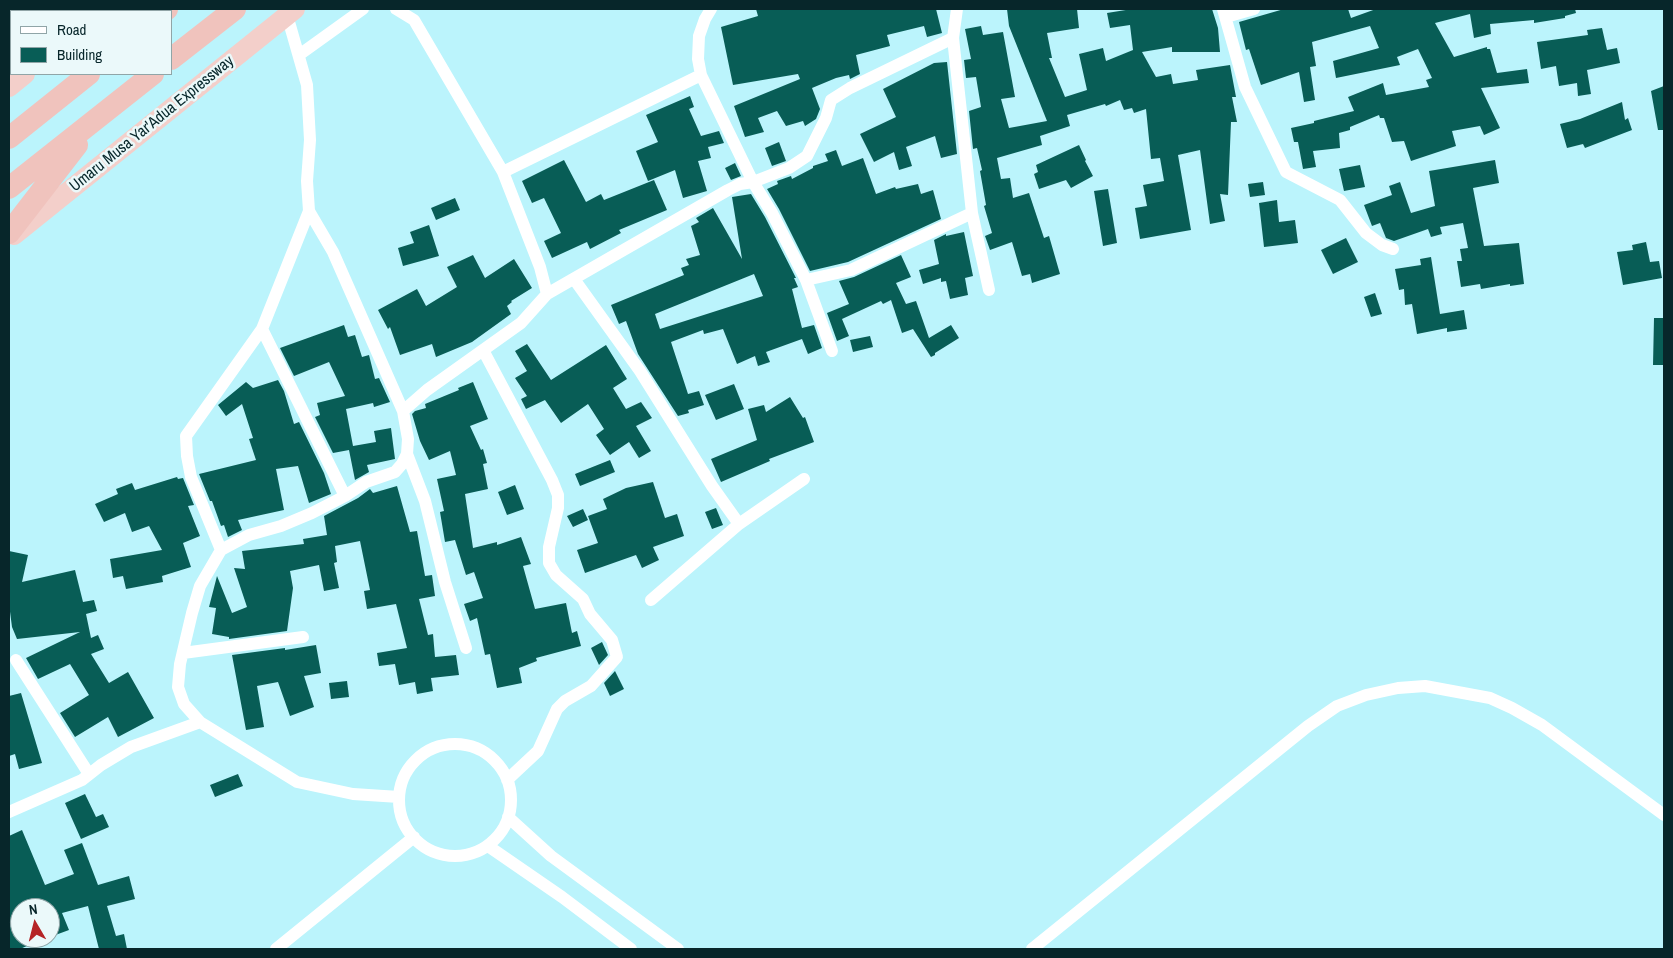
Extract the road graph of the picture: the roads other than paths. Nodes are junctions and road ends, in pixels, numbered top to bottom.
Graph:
1 (235, 9) edge
2 (363, 9) edge
3 (396, 9) edge
4 (711, 9) edge
5 (957, 9) edge
6 (1254, 9) edge
7 (291, 12) edge
8 (1224, 13) edge
9 (953, 38) junction
10 (299, 55) junction
11 (172, 58) edge
12 (24, 75) edge
13 (88, 75) edge
14 (152, 75) edge
15 (701, 75) junction
16 (9, 87) edge
17 (71, 88) junction
18 (100, 116) junction
19 (9, 117) edge
20 (9, 138) edge
21 (503, 172) junction
22 (754, 182) junction
23 (9, 188) edge
24 (309, 211) junction
25 (972, 213) junction
26 (9, 232) edge
27 (9, 239) edge
28 (1393, 250) dead end
29 (574, 279) junction
30 (806, 280) junction
31 (989, 290) dead end
32 (547, 294) junction
33 (262, 329) junction
34 (483, 350) junction
35 (832, 352) dead end
36 (403, 411) junction
37 (407, 454) junction
38 (804, 479) dead end
39 (345, 496) junction
40 (738, 524) junction
41 (221, 550) junction
42 (651, 600) dead end
43 (303, 637) dead end
44 (466, 648) dead end
45 (183, 653) junction
46 (16, 660) dead end
47 (200, 722) junction
48 (89, 774) junction
49 (507, 780) junction
50 (399, 797) junction
51 (9, 812) edge
52 (1664, 815) edge
53 (508, 817) junction
54 (414, 838) junction
55 (488, 846) junction
56 (276, 949) edge
57 (631, 949) edge
58 (678, 949) edge
59 (1032, 949) edge

1 - 11 highway
2 - 10 street
3 - 21 street
4 - 15 street
5 - 9 street
6 - 8 street
7 - 10 street
7 - 27 highway, Umaru Musa Yar'Adua Expressway
8 - 28 street
9 - 22 street
9 - 25 street
10 - 24 street
12 - 16 highway
13 - 17 highway
14 - 18 highway
15 - 21 street
15 - 22 street
17 - 19 highway
17 - 20 highway
18 - 23 highway
18 - 26 highway
21 - 32 street
22 - 29 street
22 - 30 street
24 - 33 street
24 - 36 street
25 - 30 street
25 - 31 street
29 - 32 street
29 - 40 street
30 - 35 street
32 - 34 street
33 - 39 street
33 - 41 street
34 - 36 street
34 - 49 street
36 - 37 street
37 - 39 street
37 - 44 street
38 - 40 street
39 - 41 street
40 - 42 street
41 - 45 street
43 - 45 street
45 - 47 street
46 - 48 street
47 - 48 street
47 - 50 street
48 - 51 street
49 - 50 street
49 - 53 street
50 - 54 street
52 - 59 street
53 - 55 street
53 - 58 street
54 - 55 street
54 - 56 street
55 - 57 street

